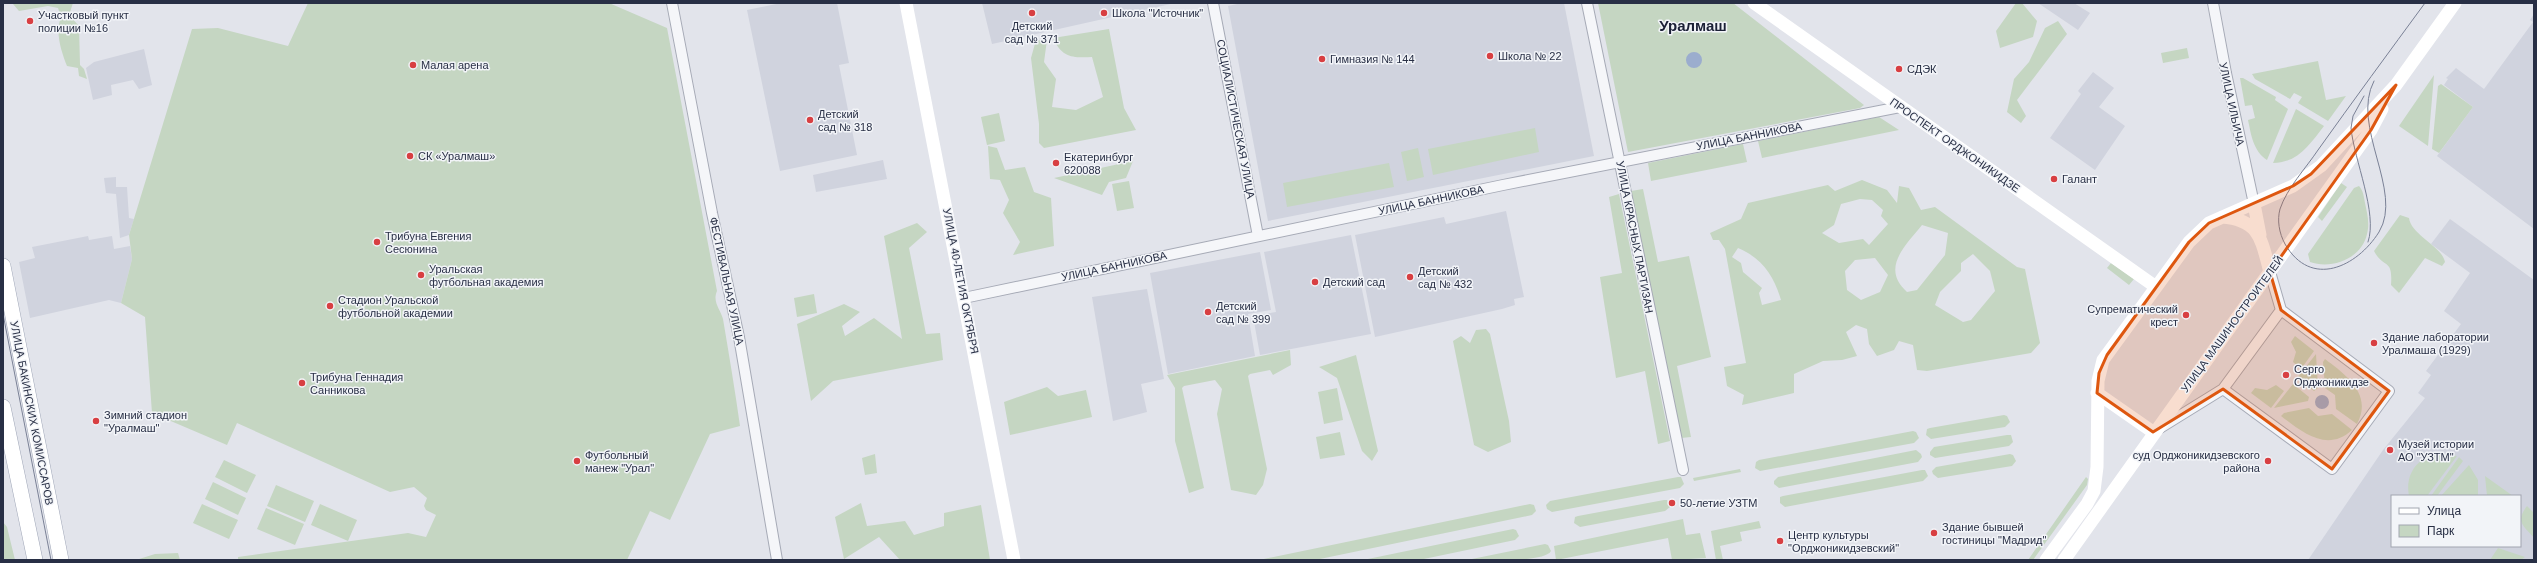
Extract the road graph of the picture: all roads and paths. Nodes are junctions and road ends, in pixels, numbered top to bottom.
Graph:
1 (672, 3) edge
2 (906, 3) edge
3 (1214, 3) edge
4 (1587, 3) edge
5 (1754, 3) edge
6 (2213, 3) edge
7 (2454, 3) edge
8 (2396, 85) junction
9 (1900, 107) junction
10 (1620, 162) junction
11 (2254, 204) junction
12 (2221, 217) junction
13 (2260, 235) junction
14 (1258, 236) junction
15 (3, 266) edge
16 (2270, 272) junction
17 (2156, 287) junction
18 (964, 298) junction
19 (2281, 310) junction
20 (2223, 389) junction
21 (2097, 393) junction
22 (3, 406) edge
23 (2153, 432) junction
24 (1683, 470) dead end
25 (35, 560) edge
26 (61, 560) edge
27 (777, 560) edge
28 (1014, 560) edge
29 (2046, 560) edge
30 (2064, 560) edge

1 - 27 street, ФЕСТИВАЛЬНАЯ УЛИЦА
2 - 18 main road, УЛИЦА 40-ЛЕТИЯ ОКТЯБРЯ
3 - 14 street, СОЦИАЛИСТИЧЕСКАЯ УЛИЦА
4 - 10 street, УЛИЦА КРАСНЫХ ПАРТИЗАН
5 - 9 main road, ПРОСПЕКТ ОРДЖОНИКИДЗЕ
6 - 11 street, УЛИЦА ИЛЬИЧА
7 - 8 main road, УЛИЦА МАШИНОСТРОИТЕЛЕЙ
8 - 11 main road, УЛИЦА МАШИНОСТРОИТЕЛЕЙ
8 - 16 main road, УЛИЦА МАШИНОСТРОИТЕЛЕЙ
9 - 10 street, УЛИЦА БАННИКОВА
9 - 17 main road, ПРОСПЕКТ ОРДЖОНИКИДЗЕ
10 - 14 street, УЛИЦА БАННИКОВА
10 - 24 street, УЛИЦА КРАСНЫХ ПАРТИЗАН
11 - 12 main road, УЛИЦА МАШИНОСТРОИТЕЛЕЙ
11 - 13 main road
12 - 13 main road
12 - 17 main road, УЛИЦА МАШИНОСТРОИТЕЛЕЙ
13 - 16 main road
14 - 18 street, УЛИЦА БАННИКОВА
15 - 26 main road, УЛИЦА БАКИНСКИХ КОМИССАРОВ
16 - 19 street
16 - 23 main road, УЛИЦА МАШИНОСТРОИТЕЛЕЙ
17 - 21 main road, УЛИЦА МАШИНОСТРОИТЕЛЕЙ
18 - 28 main road, УЛИЦА 40-ЛЕТИЯ ОКТЯБРЯ
19 - 20 street
19 - 20 street
20 - 23 street
21 - 23 main road
21 - 29 main road, УЛИЦА МАШИНОСТРОИТЕЛЕЙ
22 - 25 main road
23 - 30 main road, УЛИЦА МАШИНОСТРОИТЕЛЕЙ

